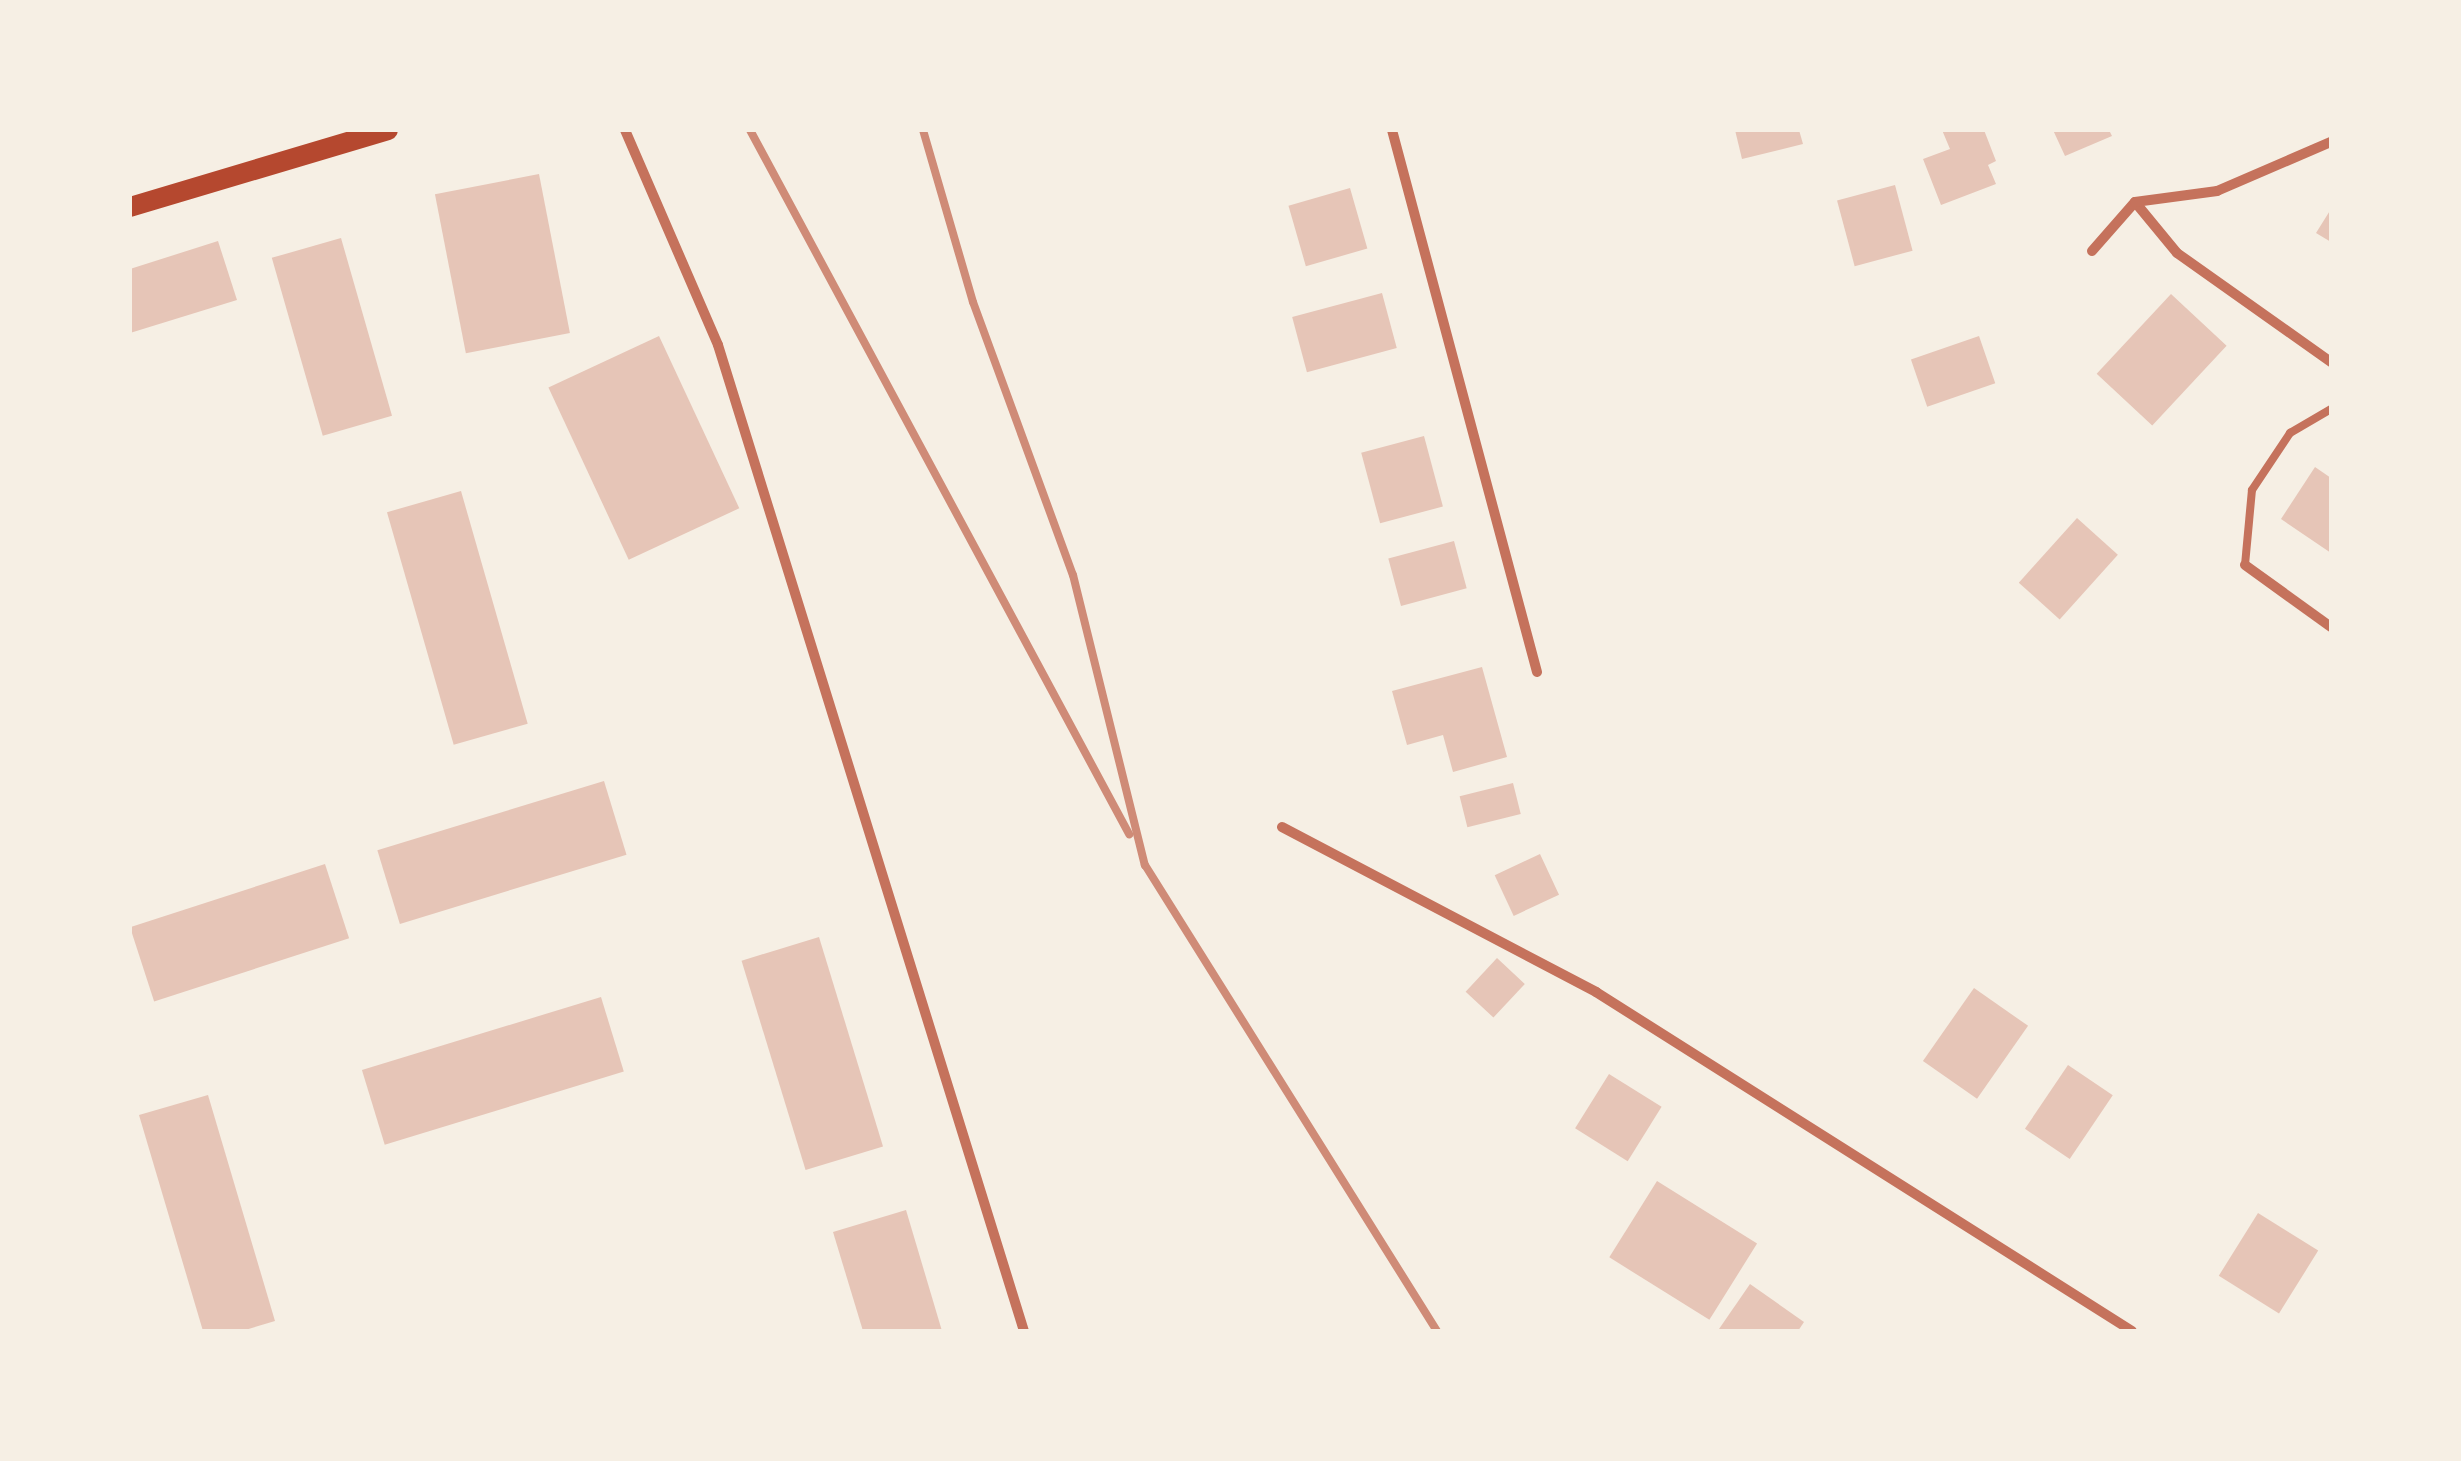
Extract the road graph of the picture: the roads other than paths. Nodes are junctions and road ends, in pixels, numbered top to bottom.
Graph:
1 (388, 130) edge
2 (625, 130) edge
3 (1392, 130) edge
4 (2331, 142) edge
5 (2134, 202) junction
6 (130, 206) edge
7 (2092, 251) dead end
8 (2331, 362) edge
9 (2331, 409) edge
10 (2244, 565) joint
11 (2331, 627) edge
12 (1538, 672) dead end
13 (1282, 827) dead end
14 (1024, 1331) edge
15 (2132, 1331) edge

1 - 6 main road
2 - 14 street
3 - 12 street
4 - 5 street
5 - 7 street
5 - 8 street
9 - 10 lane
10 - 11 street
13 - 15 street

